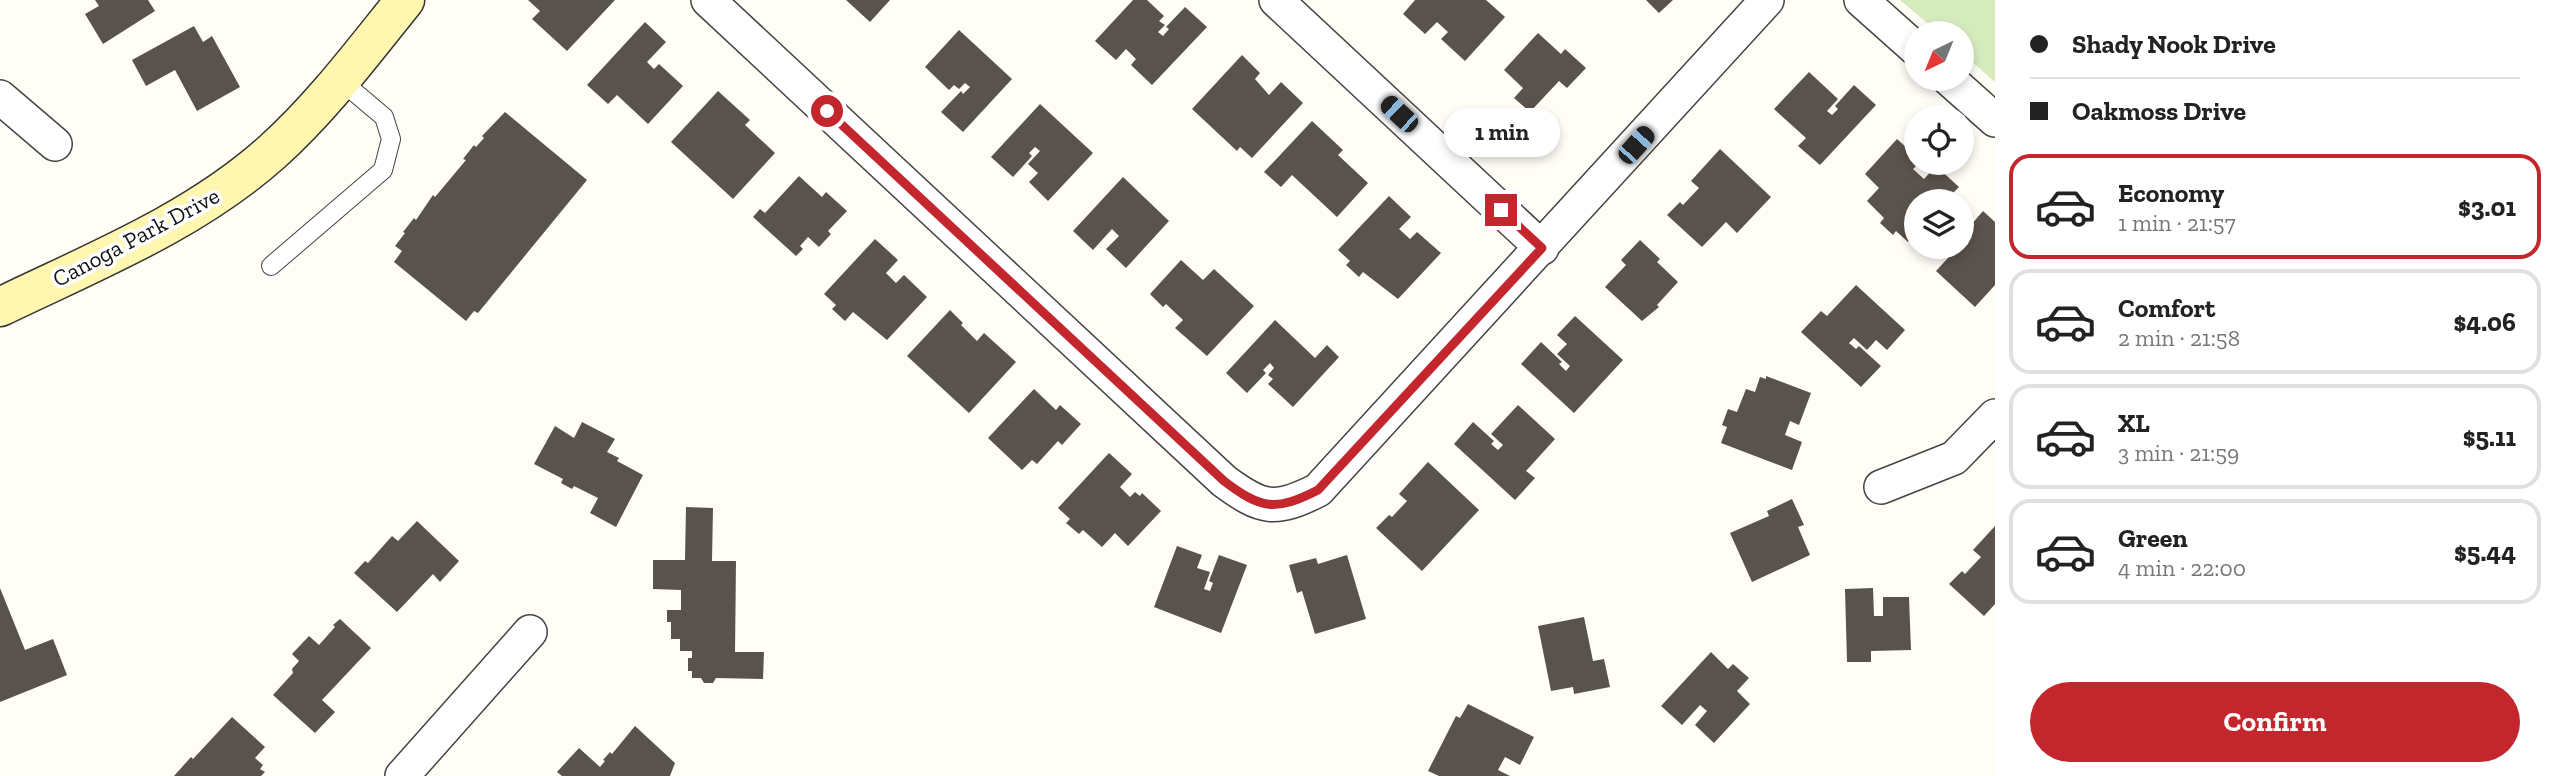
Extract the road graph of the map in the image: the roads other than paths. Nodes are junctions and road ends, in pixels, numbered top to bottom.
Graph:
1 (405, 0) edge
2 (708, 0) edge
3 (1276, 0) edge
4 (1767, 0) edge
5 (1861, 0) edge
6 (1904, 38) edge
7 (340, 80) junction
8 (1962, 91) edge
9 (0, 97) edge
10 (1995, 120) edge
11 (55, 144) dead end
12 (1542, 248) junction
13 (271, 266) dead end
14 (0, 307) edge
15 (1995, 416) edge
16 (1881, 487) dead end
17 (530, 632) dead end
18 (402, 776) edge

1 - 7 street, Canoga Park Drive
2 - 12 street
3 - 12 street
4 - 12 street
5 - 6 street
7 - 13 lane
7 - 14 street, Canoga Park Drive
8 - 10 street
9 - 11 street
15 - 16 street
17 - 18 street

